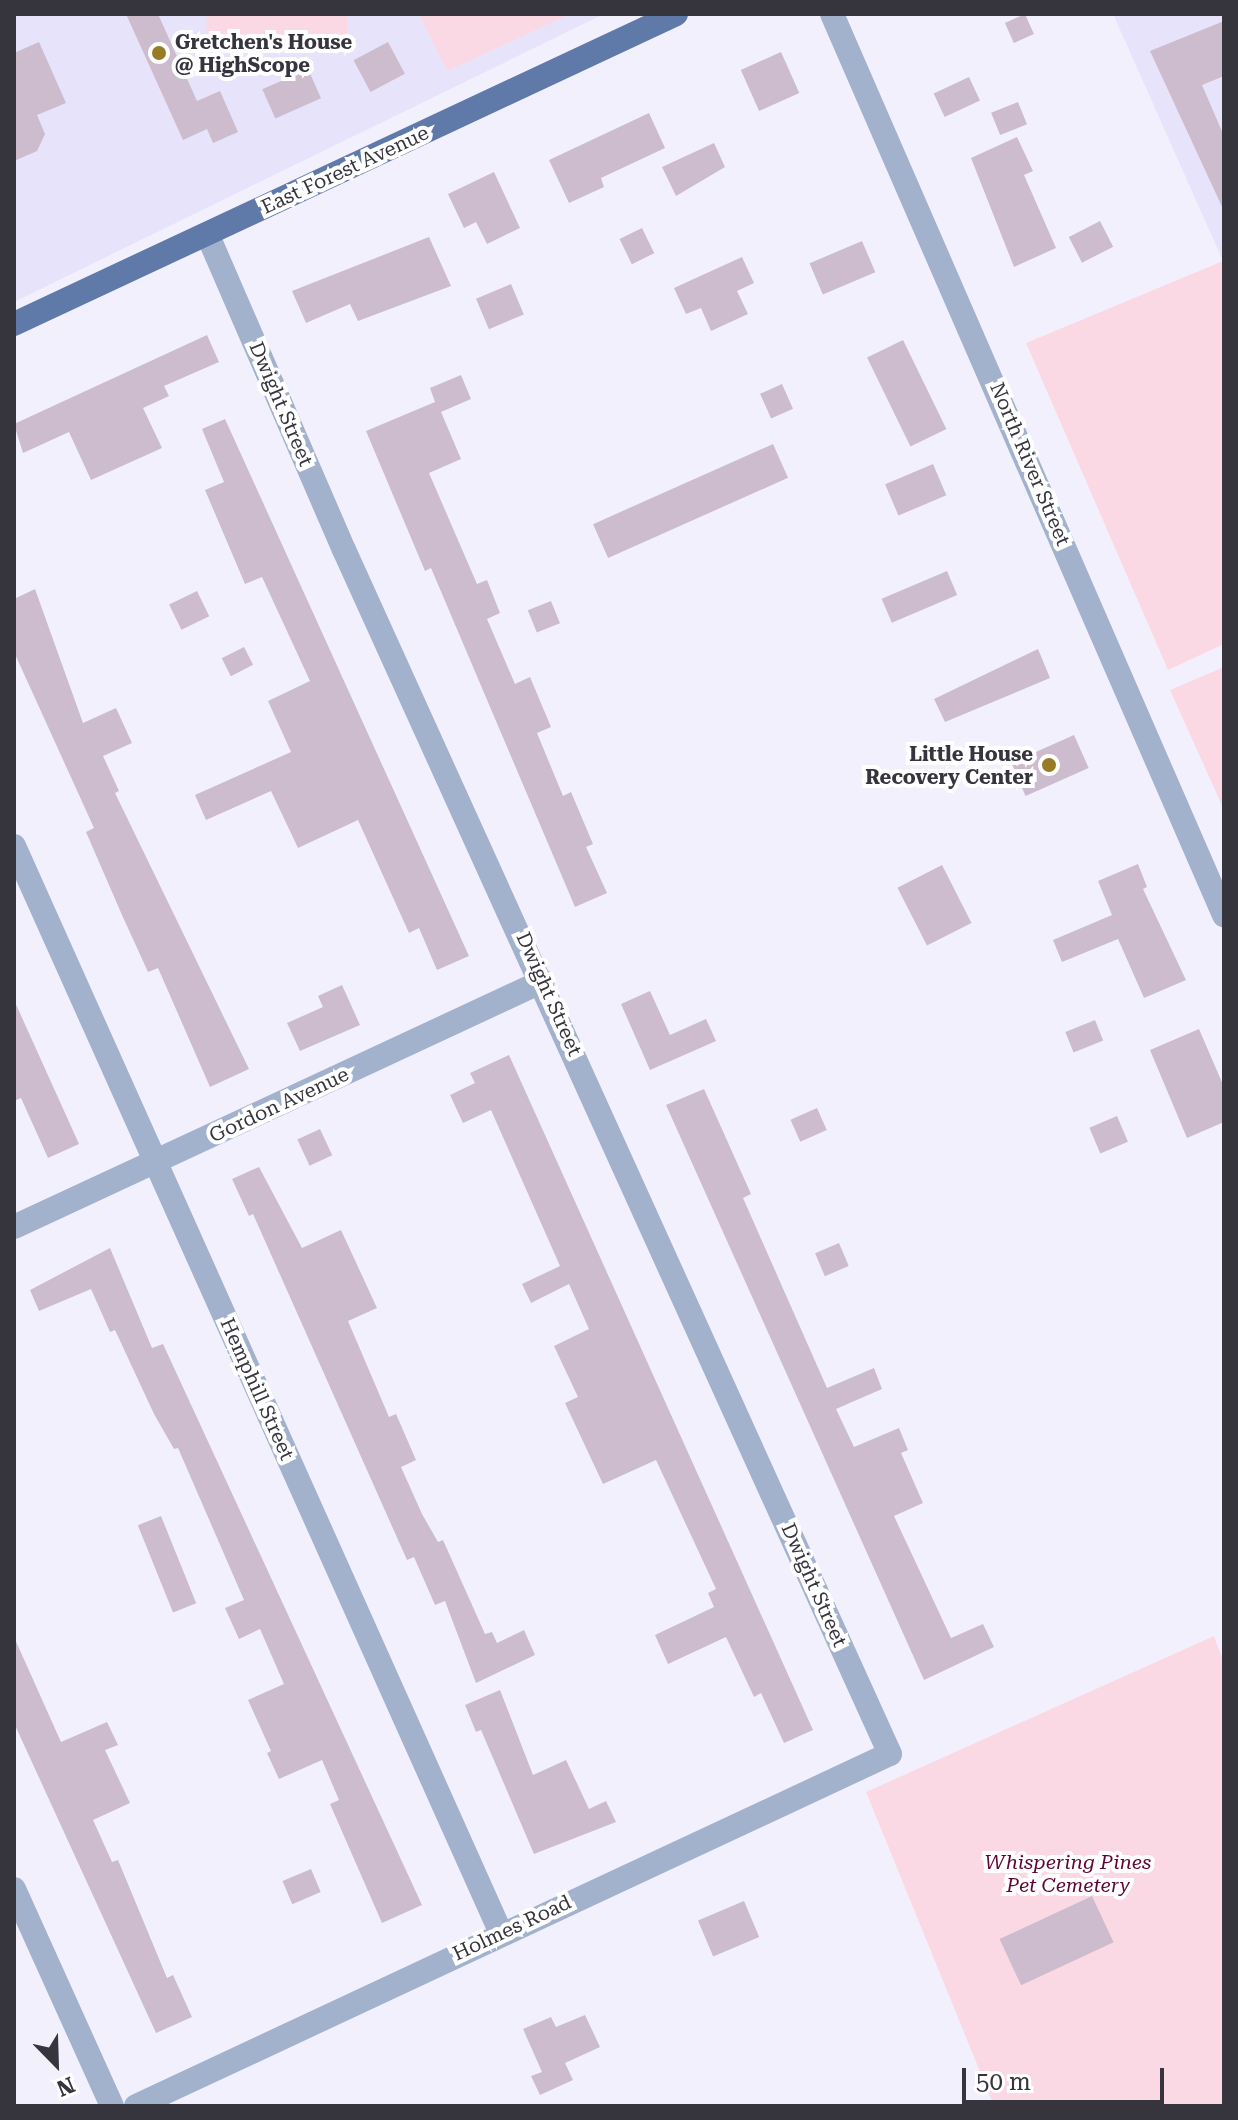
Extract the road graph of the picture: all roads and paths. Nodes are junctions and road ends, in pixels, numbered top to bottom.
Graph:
1 (676, 14) edge
2 (832, 14) edge
3 (207, 234) junction
4 (14, 324) edge
5 (14, 846) edge
6 (1224, 915) edge
7 (543, 981) junction
8 (155, 1162) junction
9 (14, 1227) edge
10 (890, 1754) joint
11 (14, 1889) edge
12 (501, 1933) junction
13 (112, 2106) edge
14 (136, 2106) edge

1 - 3 main road, East Forest Avenue
2 - 6 street, North River Street
3 - 4 main road, East Forest Avenue
3 - 7 street, Dwight Street
5 - 8 street, Hemphill Street
7 - 8 street, Gordon Avenue
7 - 10 street, Dwight Street
8 - 9 street, Gordon Avenue
8 - 12 street, Hemphill Street
10 - 12 street, Holmes Road
11 - 13 street
12 - 14 street, Holmes Road

